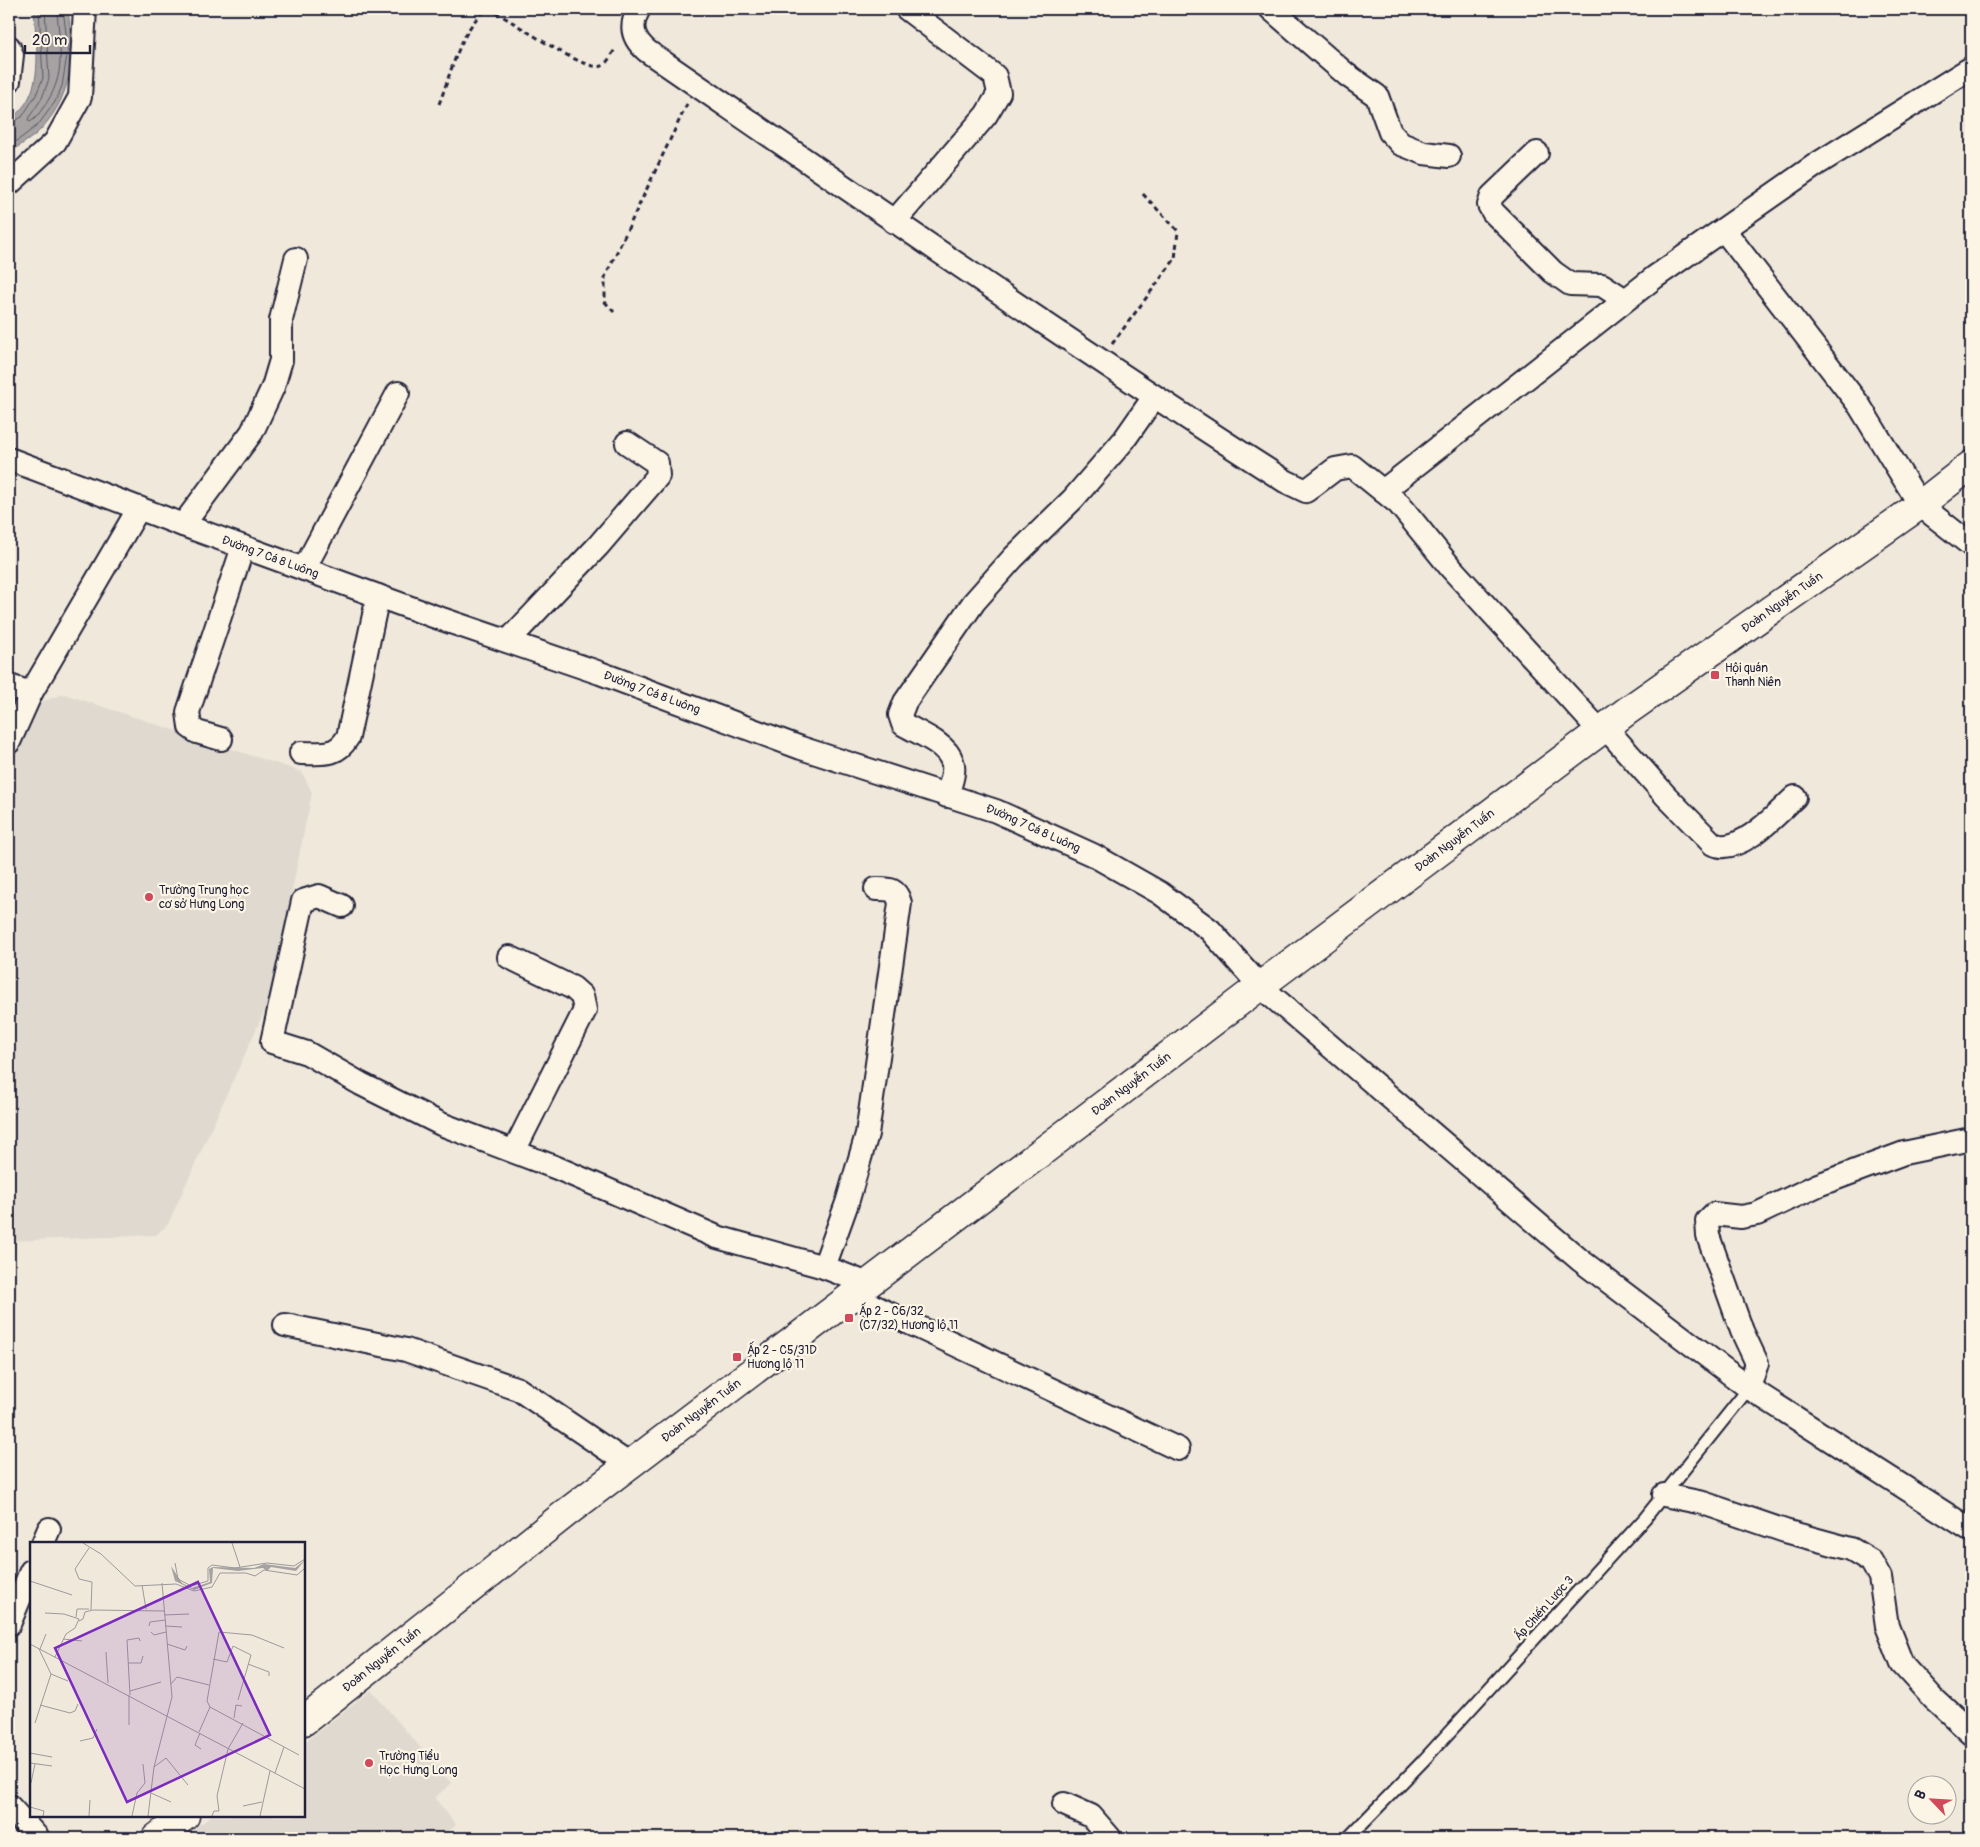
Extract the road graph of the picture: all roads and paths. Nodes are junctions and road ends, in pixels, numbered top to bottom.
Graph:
1 (85, 9) edge
2 (472, 9) edge
3 (908, 9) edge
4 (1271, 9) edge
5 (480, 13) junction
6 (636, 19) edge
7 (9, 47) edge
8 (1971, 68) edge
9 (9, 81) edge
10 (696, 85) junction
11 (439, 104) dead end
12 (1537, 153) dead end
13 (1449, 156) dead end
14 (9, 184) edge
15 (1141, 192) dead end
16 (894, 222) junction
17 (1724, 230) junction
18 (296, 259) dead end
19 (1625, 300) junction
20 (614, 312) dead end
21 (1100, 361) junction
22 (398, 393) dead end
23 (1154, 397) junction
24 (627, 442) dead end
25 (9, 459) edge
26 (1971, 466) edge
27 (1383, 490) junction
28 (1920, 505) junction
29 (139, 508) junction
30 (183, 525) junction
31 (1971, 544) edge
32 (243, 547) junction
33 (304, 569) junction
34 (378, 596) junction
35 (508, 642) junction
36 (9, 686) edge
37 (31, 693) junction
38 (1603, 729) junction
39 (221, 739) dead end
40 (9, 742) edge
41 (302, 754) dead end
42 (947, 796) junction
43 (1795, 797) dead end
44 (876, 889) dead end
45 (342, 906) dead end
46 (509, 957) dead end
47 (1260, 986) junction
48 (1971, 1139) edge
49 (514, 1151) junction
50 (824, 1267) junction
51 (860, 1290) junction
52 (285, 1325) dead end
53 (1749, 1388) junction
54 (1178, 1449) dead end
55 (630, 1464) junction
56 (1664, 1494) junction
57 (1971, 1530) edge
58 (30, 1574) edge
59 (9, 1624) edge
60 (305, 1720) edge
61 (1971, 1733) edge
62 (1064, 1804) dead end
63 (9, 1806) edge
64 (183, 1817) edge
65 (38, 1838) edge
66 (156, 1838) edge
67 (1110, 1838) edge
68 (1348, 1838) edge

1 - 14 street
2 - 5 path
3 - 16 street
4 - 13 street
5 - 6 path
5 - 11 path
6 - 10 street
7 - 9 street
8 - 17 street
10 - 16 street
10 - 20 path
12 - 19 street
15 - 21 path
16 - 21 street
17 - 19 street
17 - 28 street
18 - 30 street
19 - 27 street
21 - 23 street
22 - 33 street
23 - 27 street
23 - 42 street
24 - 35 street
25 - 29 street, Đường 7 Cá 8 Luông
26 - 28 main road, Đoàn Nguyễn Tuấn
27 - 38 street
28 - 31 street
28 - 38 main road, Đoàn Nguyễn Tuấn
29 - 30 street, Đường 7 Cá 8 Luông
29 - 37 street
30 - 32 street, Đường 7 Cá 8 Luông
32 - 33 street, Đường 7 Cá 8 Luông
32 - 39 street
33 - 34 street, Đường 7 Cá 8 Luông
34 - 35 street, Đường 7 Cá 8 Luông
34 - 41 street
35 - 42 street, Đường 7 Cá 8 Luông
36 - 37 street
37 - 40 street
38 - 43 street
38 - 47 main road, Đoàn Nguyễn Tuấn
42 - 47 street, Đường 7 Cá 8 Luông
44 - 50 street
45 - 49 street
46 - 49 street
47 - 51 main road, Đoàn Nguyễn Tuấn
47 - 53 street, Đường 7 Cá 8 Luông
48 - 53 street
49 - 50 street
50 - 51 street
51 - 54 street
51 - 55 main road, Đoàn Nguyễn Tuấn
52 - 55 street
53 - 56 lane, Ấp Chiến Lược 3
53 - 57 street, Đường 7 Cá 8 Luông
55 - 60 main road, Đoàn Nguyễn Tuấn
56 - 61 street
56 - 68 lane, Ấp Chiến Lược 3
58 - 59 street
62 - 67 street
63 - 65 street
64 - 66 main road

